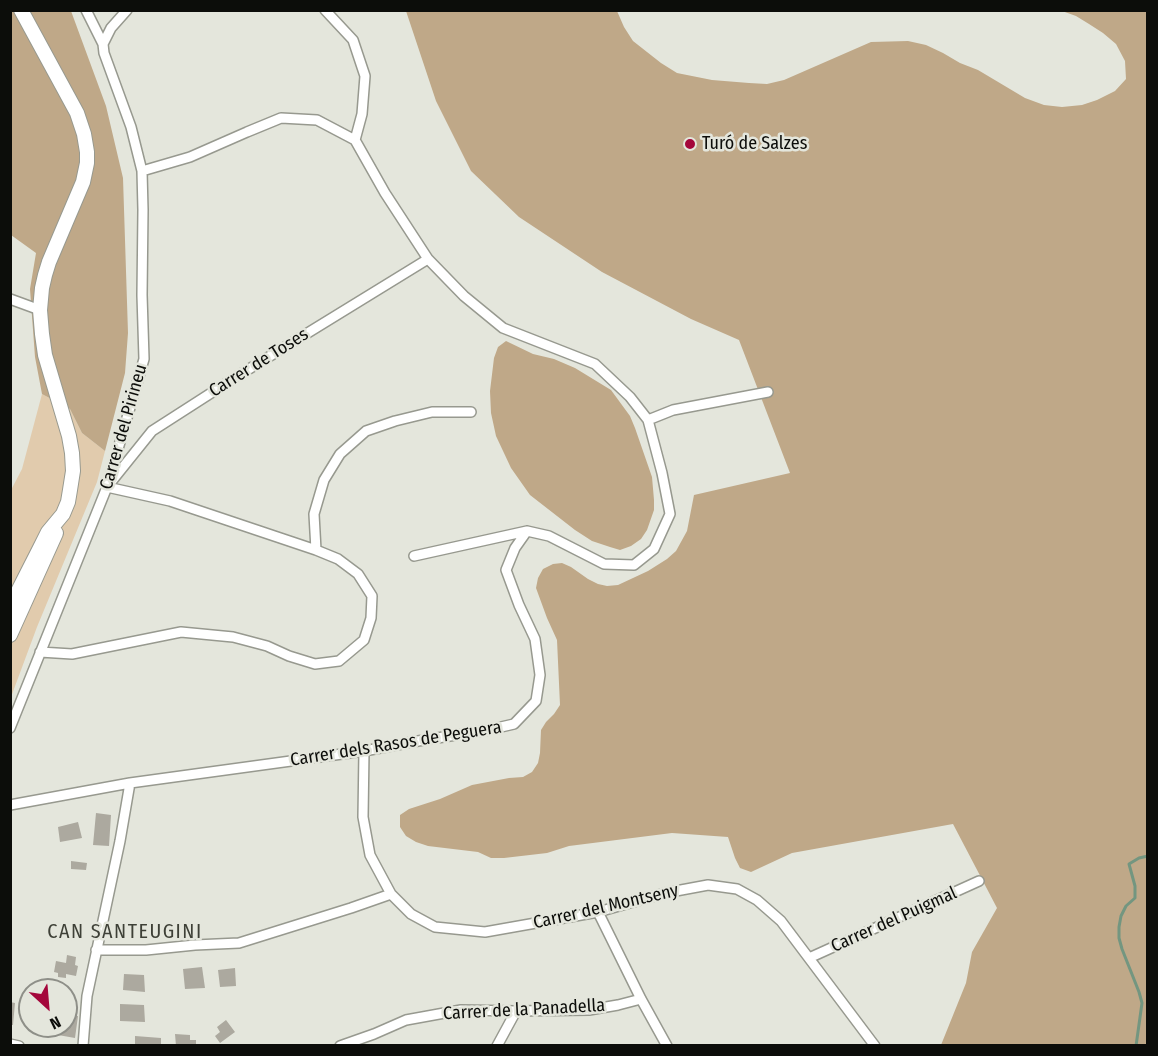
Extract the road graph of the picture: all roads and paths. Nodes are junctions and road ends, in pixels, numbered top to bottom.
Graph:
1 (21, 10) edge
2 (86, 10) edge
3 (127, 10) edge
4 (325, 10) edge
5 (103, 44) junction
6 (355, 140) junction
7 (142, 171) junction
8 (428, 259) junction
9 (10, 299) edge
10 (40, 310) junction
11 (768, 392) dead end
12 (471, 412) dead end
13 (648, 420) junction
14 (107, 487) junction
15 (63, 514) junction
16 (527, 531) junction
17 (316, 550) junction
18 (414, 556) dead end
19 (10, 607) edge
20 (10, 635) edge
21 (40, 652) junction
22 (10, 728) edge
23 (364, 752) junction
24 (130, 783) junction
25 (10, 805) edge
26 (979, 881) dead end
27 (391, 894) junction
28 (598, 912) junction
29 (96, 950) junction
30 (809, 958) junction
31 (642, 999) junction
32 (516, 1011) junction
33 (374, 1034) junction
34 (10, 1044) edge
35 (19, 1046) edge
36 (83, 1046) edge
37 (340, 1046) edge
38 (374, 1046) edge
39 (497, 1046) edge
40 (667, 1046) edge
41 (875, 1046) edge

1 - 10 main road
2 - 5 street, Carrer del Pirineu
3 - 5 street
4 - 6 street
5 - 7 street, Carrer del Pirineu
6 - 7 street
6 - 8 street
7 - 14 street, Carrer del Pirineu
8 - 13 street
8 - 14 street, Carrer de Toses
9 - 10 street
10 - 15 main road
11 - 13 street
12 - 17 street
13 - 16 street
14 - 17 street
14 - 21 street, Carrer del Pirineu
15 - 19 main road
15 - 20 main road
16 - 18 street
16 - 23 street, Carrer dels Rasos de Peguera
17 - 21 street
21 - 22 street, Carrer del Pirineu
23 - 24 street, Carrer dels Rasos de Peguera
23 - 27 street, Carrer del Montseny
24 - 25 street, Carrer dels Rasos de Peguera
24 - 29 street
26 - 30 street, Carrer del Puigmal
27 - 28 street, Carrer del Montseny
27 - 29 street
28 - 30 street, Carrer del Montseny
28 - 31 street
29 - 36 street
30 - 41 street, Carrer del Montseny
31 - 32 street, Carrer de la Panadella
31 - 40 street
32 - 33 street, Carrer de la Panadella
32 - 39 street
33 - 37 street, Carrer de la Panadella
33 - 38 street
34 - 35 street

